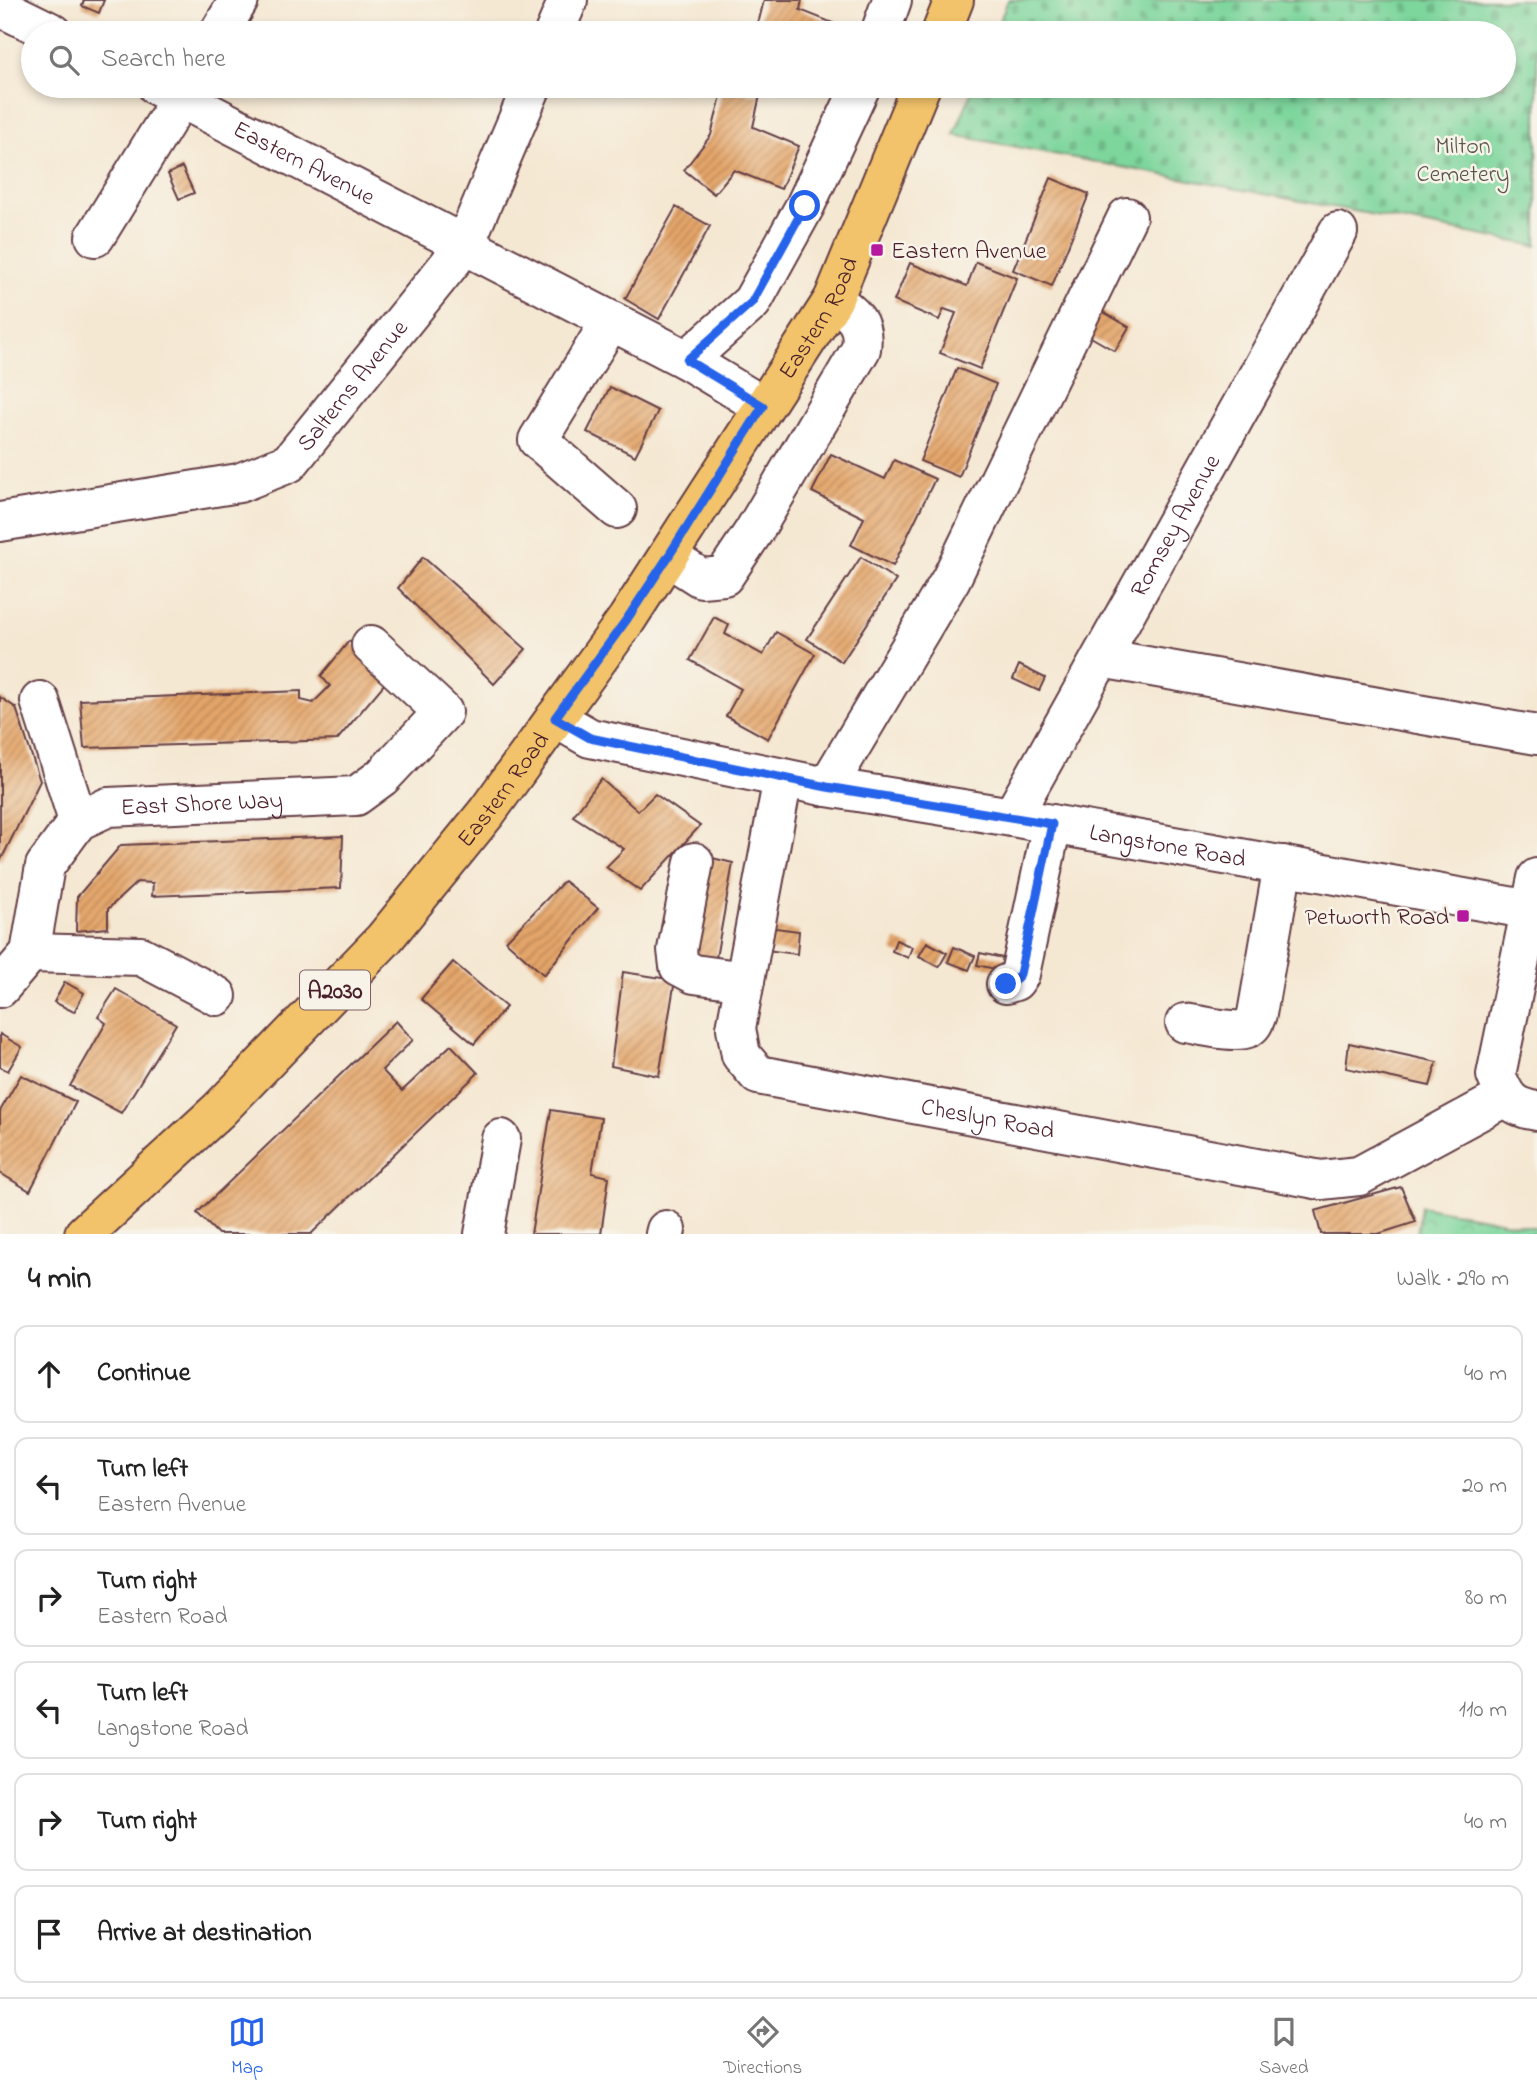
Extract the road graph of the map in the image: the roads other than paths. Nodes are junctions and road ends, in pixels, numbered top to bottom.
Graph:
1 (239, 0) edge
2 (568, 0) edge
3 (892, 0) edge
4 (954, 0) edge
5 (0, 7) edge
6 (29, 21) edge
7 (226, 21) edge
8 (559, 21) edge
9 (884, 21) edge
10 (946, 21) edge
11 (171, 98) edge
12 (190, 98) edge
13 (527, 98) edge
14 (855, 98) edge
15 (916, 98) edge
16 (1127, 217) dead end
17 (1338, 232) dead end
18 (95, 237) dead end
19 (464, 246) junction
20 (833, 300) junction
21 (610, 322) junction
22 (687, 360) junction
23 (763, 406) junction
24 (617, 509) dead end
25 (0, 522) edge
26 (668, 557) junction
27 (371, 645) dead end
28 (1101, 658) junction
29 (40, 701) dead end
30 (555, 718) junction
31 (1537, 735) edge
32 (783, 778) junction
33 (827, 787) junction
34 (1012, 817) junction
35 (78, 821) junction
36 (1052, 824) junction
37 (694, 862) dead end
38 (1283, 866) junction
39 (1534, 899) edge
40 (10, 973) edge
41 (745, 981) junction
42 (1024, 982) dead end
43 (217, 996) dead end
44 (1185, 1024) dead end
45 (1521, 1104) edge
46 (501, 1139) dead end
47 (84, 1234) edge
48 (484, 1234) edge

1 - 7 street
2 - 8 street
3 - 9 street
4 - 10 main road
5 - 6 street
11 - 18 street, Eastern Avenue
12 - 19 street, Eastern Avenue
13 - 19 street, Salterns Avenue
14 - 22 street
15 - 20 main road, Eastern Road / A2030
16 - 33 street
17 - 28 street, Romsey Avenue
19 - 21 street, Eastern Avenue
19 - 25 street, Salterns Avenue
20 - 23 main road, Eastern Road / A2030
20 - 26 street
21 - 22 street, Eastern Avenue
21 - 24 street
22 - 23 street, Eastern Avenue
23 - 26 main road, Eastern Road / A2030
26 - 30 main road, Eastern Road / A2030
27 - 35 street, East Shore Way
28 - 31 street
28 - 34 street, Romsey Avenue
29 - 35 street
30 - 32 street, Langstone Road
30 - 47 main road, Eastern Road / A2030
32 - 33 street, Langstone Road
32 - 41 street, Cheslyn Road
33 - 34 street, Langstone Road
34 - 36 street, Langstone Road
35 - 40 street, East Shore Way
36 - 38 street, Langstone Road
36 - 42 street
37 - 41 street
38 - 39 street, Langstone Road
38 - 44 street
39 - 45 street
40 - 43 street
41 - 45 street, Cheslyn Road
46 - 48 street

